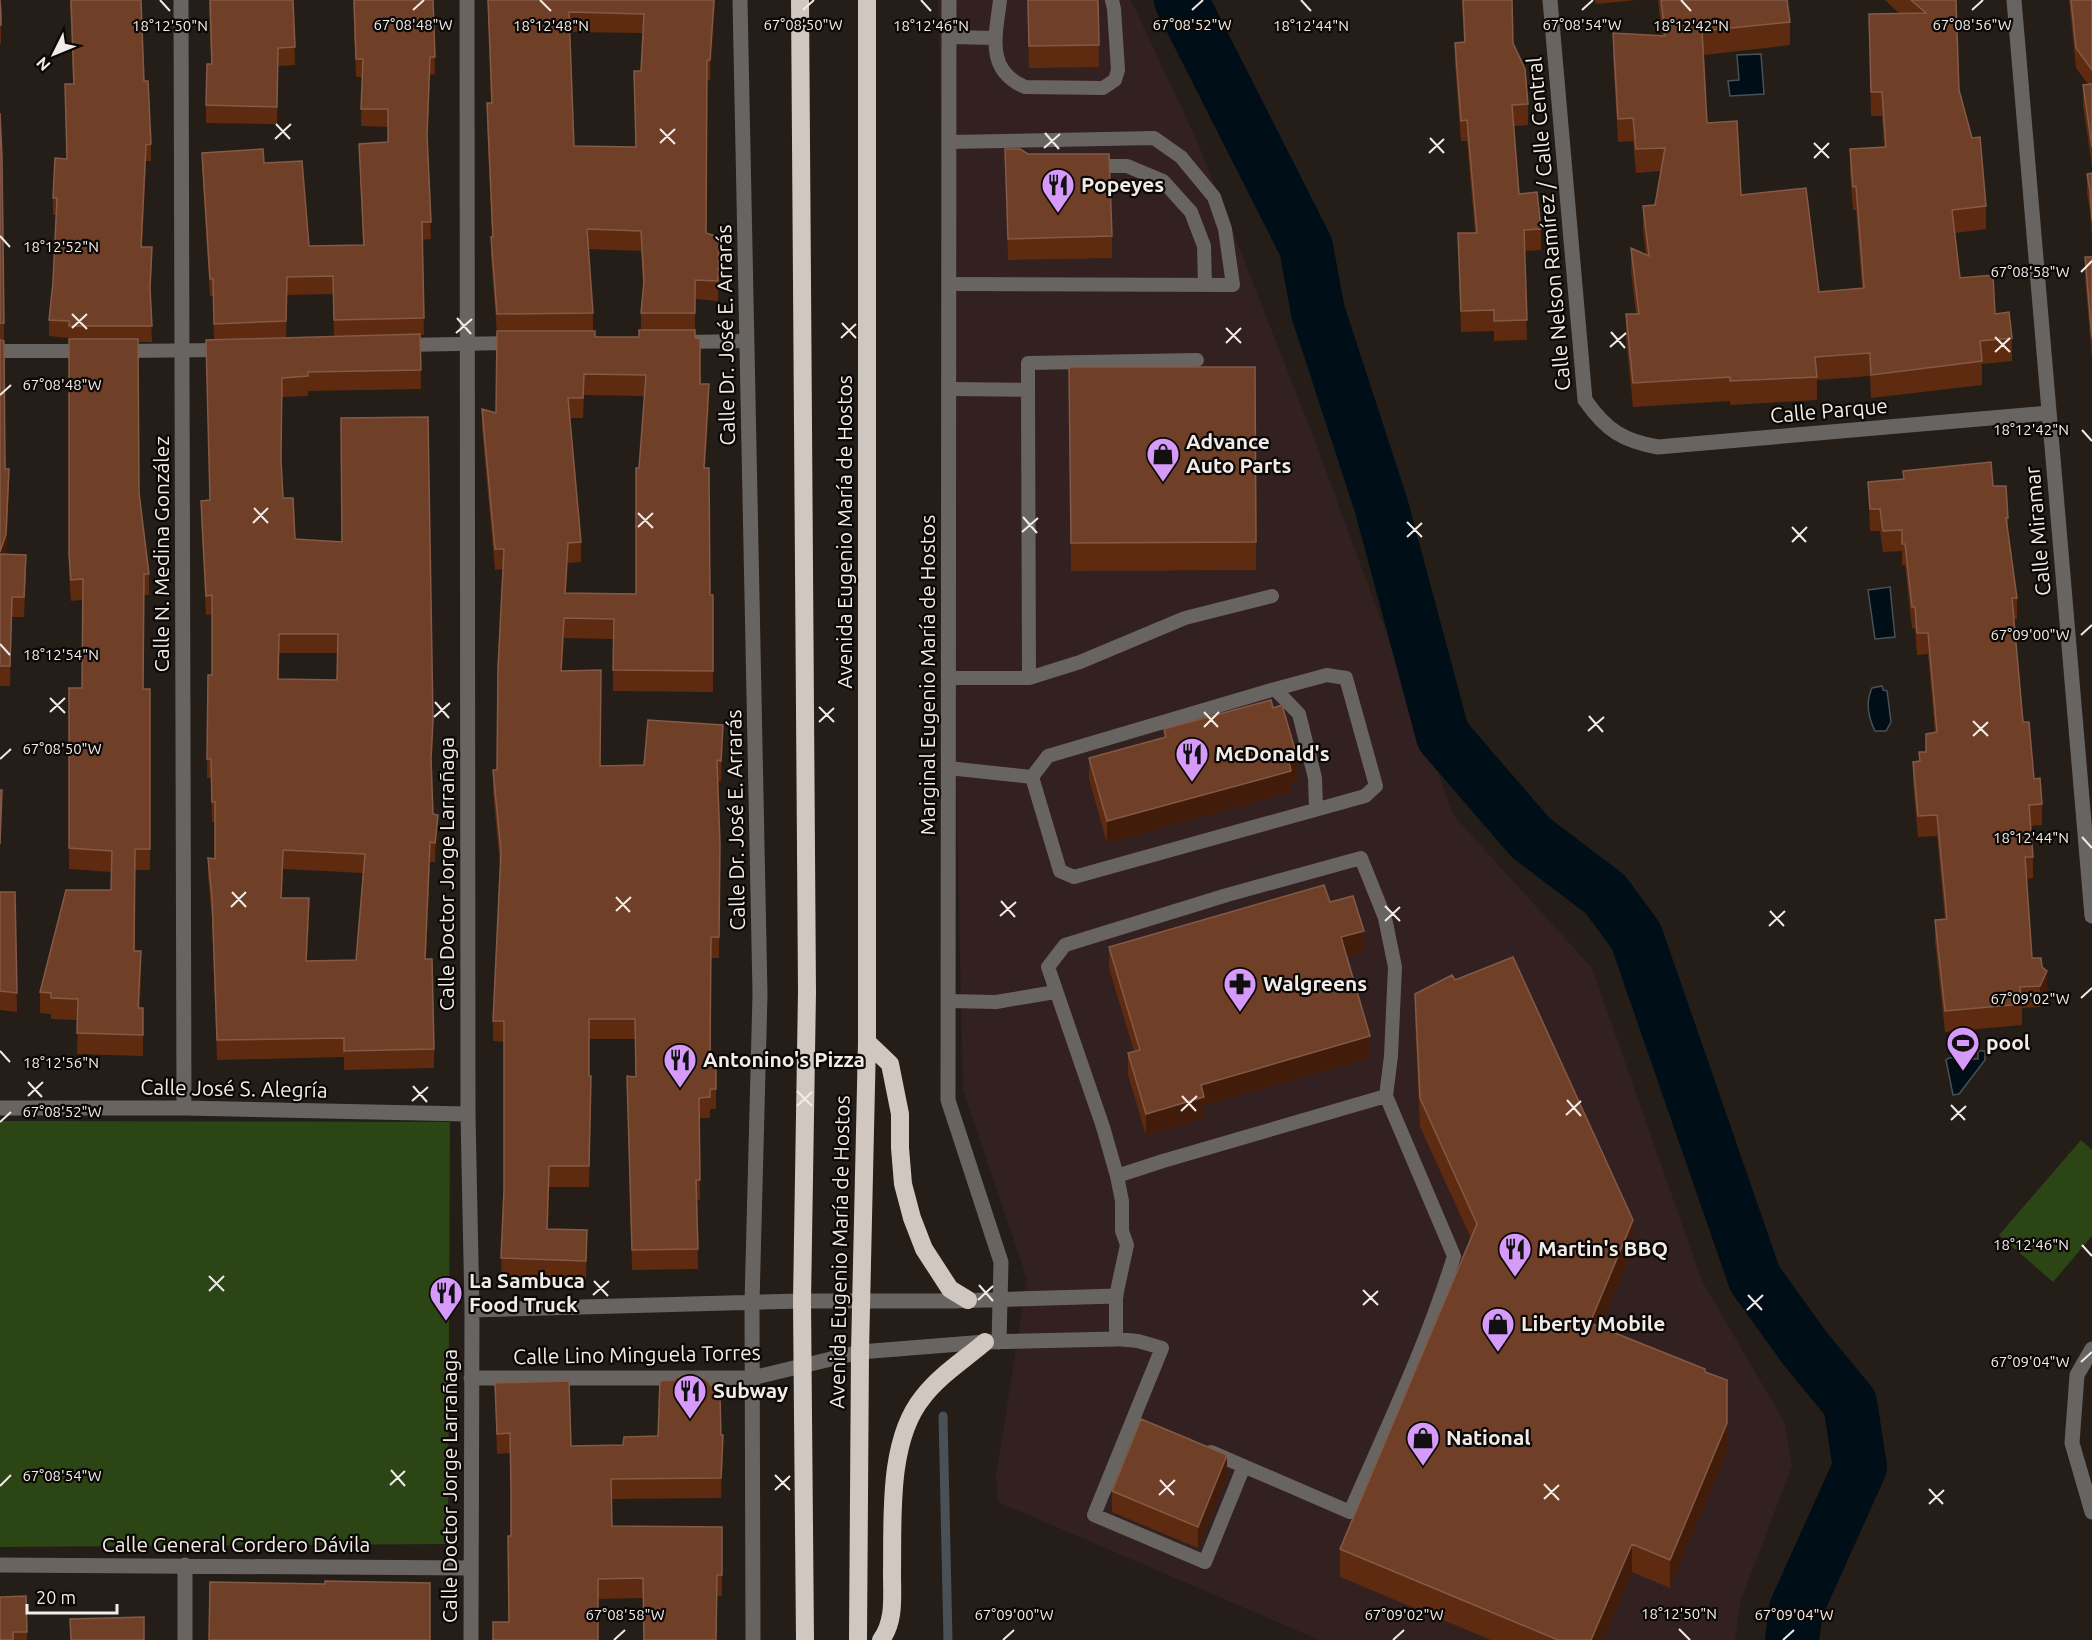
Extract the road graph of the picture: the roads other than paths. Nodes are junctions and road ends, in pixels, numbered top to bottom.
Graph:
1 (181, 0) edge
2 (467, 0) edge
3 (740, 0) edge
4 (800, 0) edge
5 (867, 0) edge
6 (949, 0) edge
7 (1000, 0) edge
8 (1112, 0) edge
9 (1550, 0) edge
10 (2014, 0) edge
11 (949, 37) junction
12 (995, 38) junction
13 (1018, 140) junction
14 (949, 142) junction
15 (1021, 157) edge
16 (1083, 166) edge
17 (950, 284) junction
18 (1205, 285) junction
19 (665, 342) edge
20 (747, 342) junction
21 (467, 343) junction
22 (525, 343) edge
23 (396, 345) edge
24 (242, 349) edge
25 (0, 351) edge
26 (182, 351) junction
27 (1197, 360) dead end
28 (950, 389) junction
29 (1028, 390) junction
30 (2049, 413) junction
31 (1614, 433) joint
32 (1272, 596) dead end
33 (949, 678) junction
34 (1029, 678) junction
35 (1275, 689) junction
36 (948, 768) junction
37 (1032, 777) junction
38 (1316, 809) junction
39 (2092, 916) edge
40 (1055, 992) junction
41 (948, 1001) junction
42 (867, 1042) junction
43 (1386, 1096) junction
44 (0, 1108) edge
45 (184, 1108) junction
46 (468, 1114) junction
47 (1117, 1176) junction
48 (1116, 1296) junction
49 (999, 1299) junction
50 (861, 1300) junction
51 (968, 1300) junction
52 (802, 1301) junction
53 (752, 1303) junction
54 (472, 1310) junction
55 (1116, 1339) junction
56 (992, 1342) junction
57 (2092, 1348) edge
58 (860, 1352) junction
59 (804, 1366) junction
60 (471, 1378) junction
61 (752, 1378) junction
62 (1200, 1448) edge
63 (1244, 1466) junction
64 (2092, 1512) edge
65 (0, 1565) edge
66 (185, 1565) junction
67 (471, 1568) junction
68 (185, 1640) edge
69 (471, 1640) edge
70 (753, 1640) edge
71 (805, 1640) edge
72 (858, 1640) edge
73 (881, 1640) edge

1 - 26 street, Calle N. Medina González
2 - 21 street, Calle Doctor Jorge Larrañaga
3 - 20 street, Calle Dr. José E. Arrarás
4 - 52 highway, Avenida Eugenio María de Hostos
5 - 42 highway, Avenida Eugenio María de Hostos
6 - 11 street, Marginal Eugenio María de Hostos
7 - 12 lane
8 - 12 lane
9 - 31 street, Calle Nelson Ramírez / Calle Central
10 - 30 street, Calle Miramar
11 - 12 lane
11 - 14 street, Marginal Eugenio María de Hostos
13 - 14 lane
13 - 15 lane
13 - 18 lane
14 - 17 street, Marginal Eugenio María de Hostos
16 - 18 lane
17 - 18 lane
17 - 28 street, Marginal Eugenio María de Hostos
19 - 20 lane
20 - 53 street, Calle Dr. José E. Arrarás
21 - 22 lane
21 - 23 lane
21 - 46 street, Calle Doctor Jorge Larrañaga
24 - 26 lane
25 - 26 lane
26 - 45 street, Calle N. Medina González
27 - 29 lane
28 - 29 lane
28 - 33 street, Marginal Eugenio María de Hostos
29 - 34 lane
30 - 31 street, Calle Parque
30 - 39 street, Calle Miramar
32 - 34 lane
33 - 34 lane
33 - 36 street, Marginal Eugenio María de Hostos
35 - 37 lane
35 - 38 lane
35 - 38 lane
36 - 37 lane
36 - 41 street, Marginal Eugenio María de Hostos
37 - 38 lane
40 - 41 lane
40 - 43 lane
40 - 47 lane
41 - 49 street, Marginal Eugenio María de Hostos
42 - 50 highway, Avenida Eugenio María de Hostos
42 - 51 highway
43 - 47 lane
43 - 63 lane
44 - 45 street, Calle José S. Alegría
45 - 46 street, Calle José S. Alegría
46 - 54 street, Calle Doctor Jorge Larrañaga
47 - 48 lane
48 - 49 street
48 - 55 lane
49 - 51 street
49 - 56 street, Marginal Eugenio María de Hostos
50 - 51 street
50 - 52 street
50 - 58 highway, Avenida Eugenio María de Hostos
52 - 53 street
52 - 59 highway, Avenida Eugenio María de Hostos
53 - 54 street
53 - 61 street, Calle Dr. José E. Arrarás
54 - 60 street, Calle Doctor Jorge Larrañaga
55 - 56 street, Calle Lino Minguela Torres
55 - 63 lane
56 - 58 street, Calle Lino Minguela Torres
56 - 73 highway
57 - 64 street
58 - 59 street, Calle Lino Minguela Torres
58 - 72 highway, Avenida Eugenio María de Hostos
59 - 61 street, Calle Lino Minguela Torres
59 - 71 highway, Avenida Eugenio María de Hostos
60 - 61 street, Calle Lino Minguela Torres
60 - 67 street, Calle Doctor Jorge Larrañaga
61 - 70 street, Calle Dr. José E. Arrarás
62 - 63 lane
65 - 66 street, Calle General Cordero Dávila
66 - 67 street, Calle General Cordero Dávila
66 - 68 street
67 - 69 street, Calle Doctor Jorge Larrañaga

